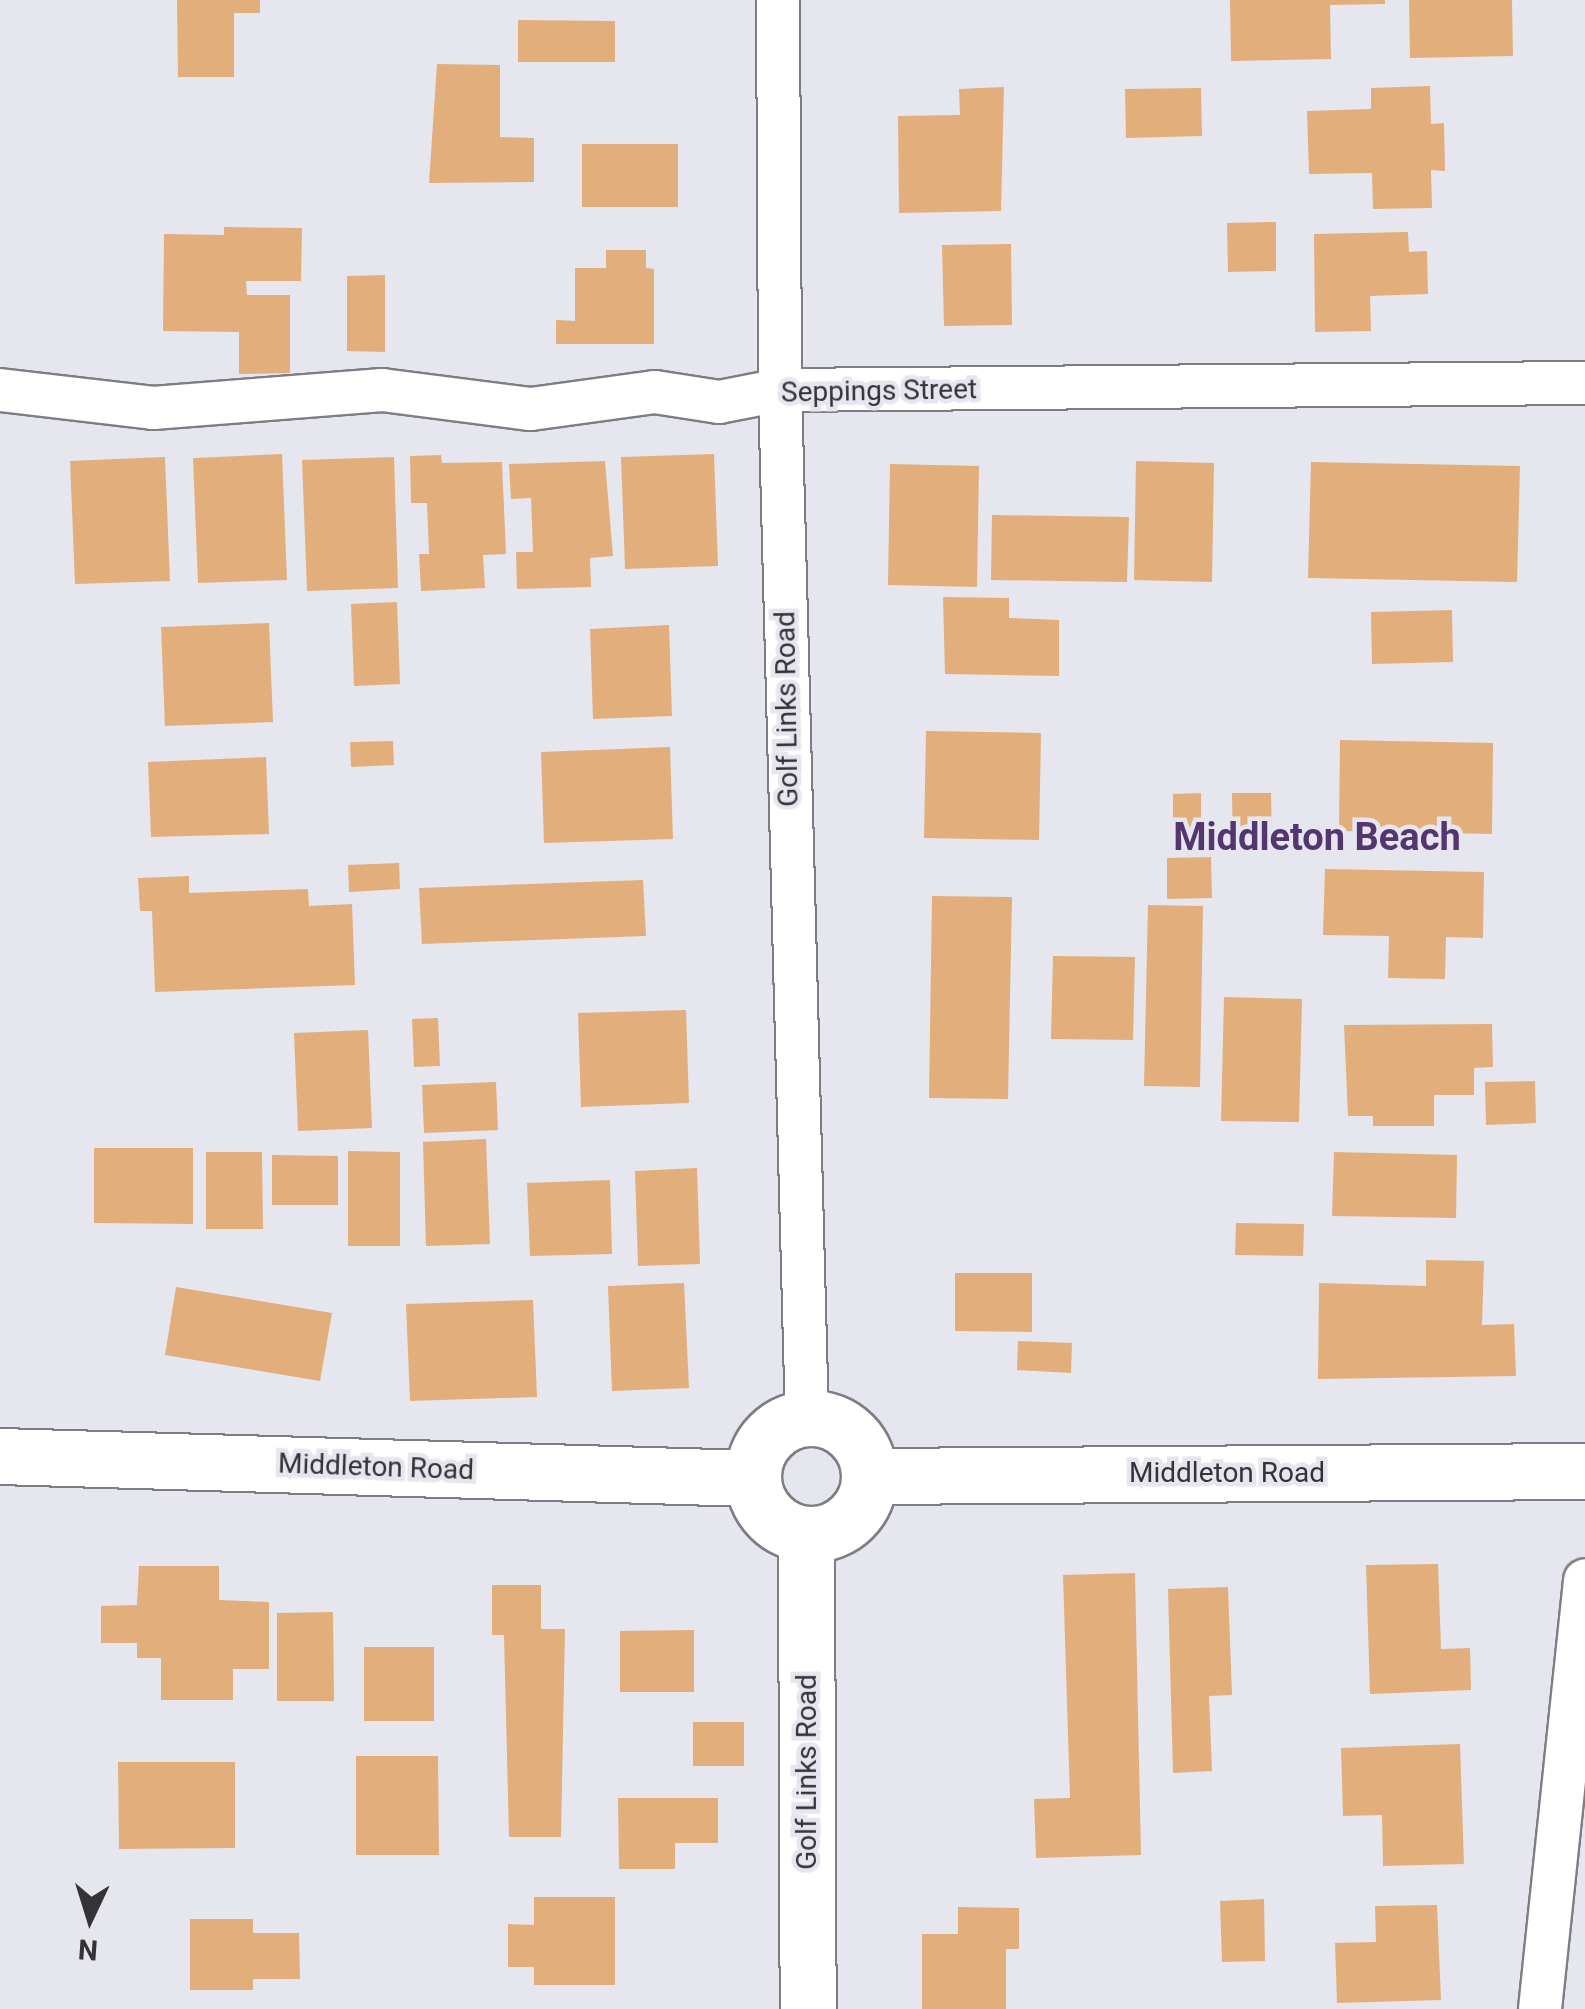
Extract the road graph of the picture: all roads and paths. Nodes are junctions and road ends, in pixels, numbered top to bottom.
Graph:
1 (778, 0) edge
2 (1585, 384) edge
3 (0, 390) edge
4 (780, 390) junction
5 (807, 1418) junction
6 (0, 1456) edge
7 (1585, 1471) edge
8 (869, 1476) junction
9 (752, 1478) junction
10 (806, 1534) junction
11 (1585, 1580) edge
12 (808, 2009) edge
13 (1540, 2009) edge

1 - 4 street, Golf Links Road
2 - 4 street, Seppings Street
3 - 4 street, Seppings Street
4 - 5 street, Golf Links Road
5 - 8 main road
5 - 9 main road
6 - 9 main road, Middleton Road
7 - 8 main road, Middleton Road
8 - 10 main road
9 - 10 main road
10 - 12 main road, Golf Links Road
11 - 13 street

